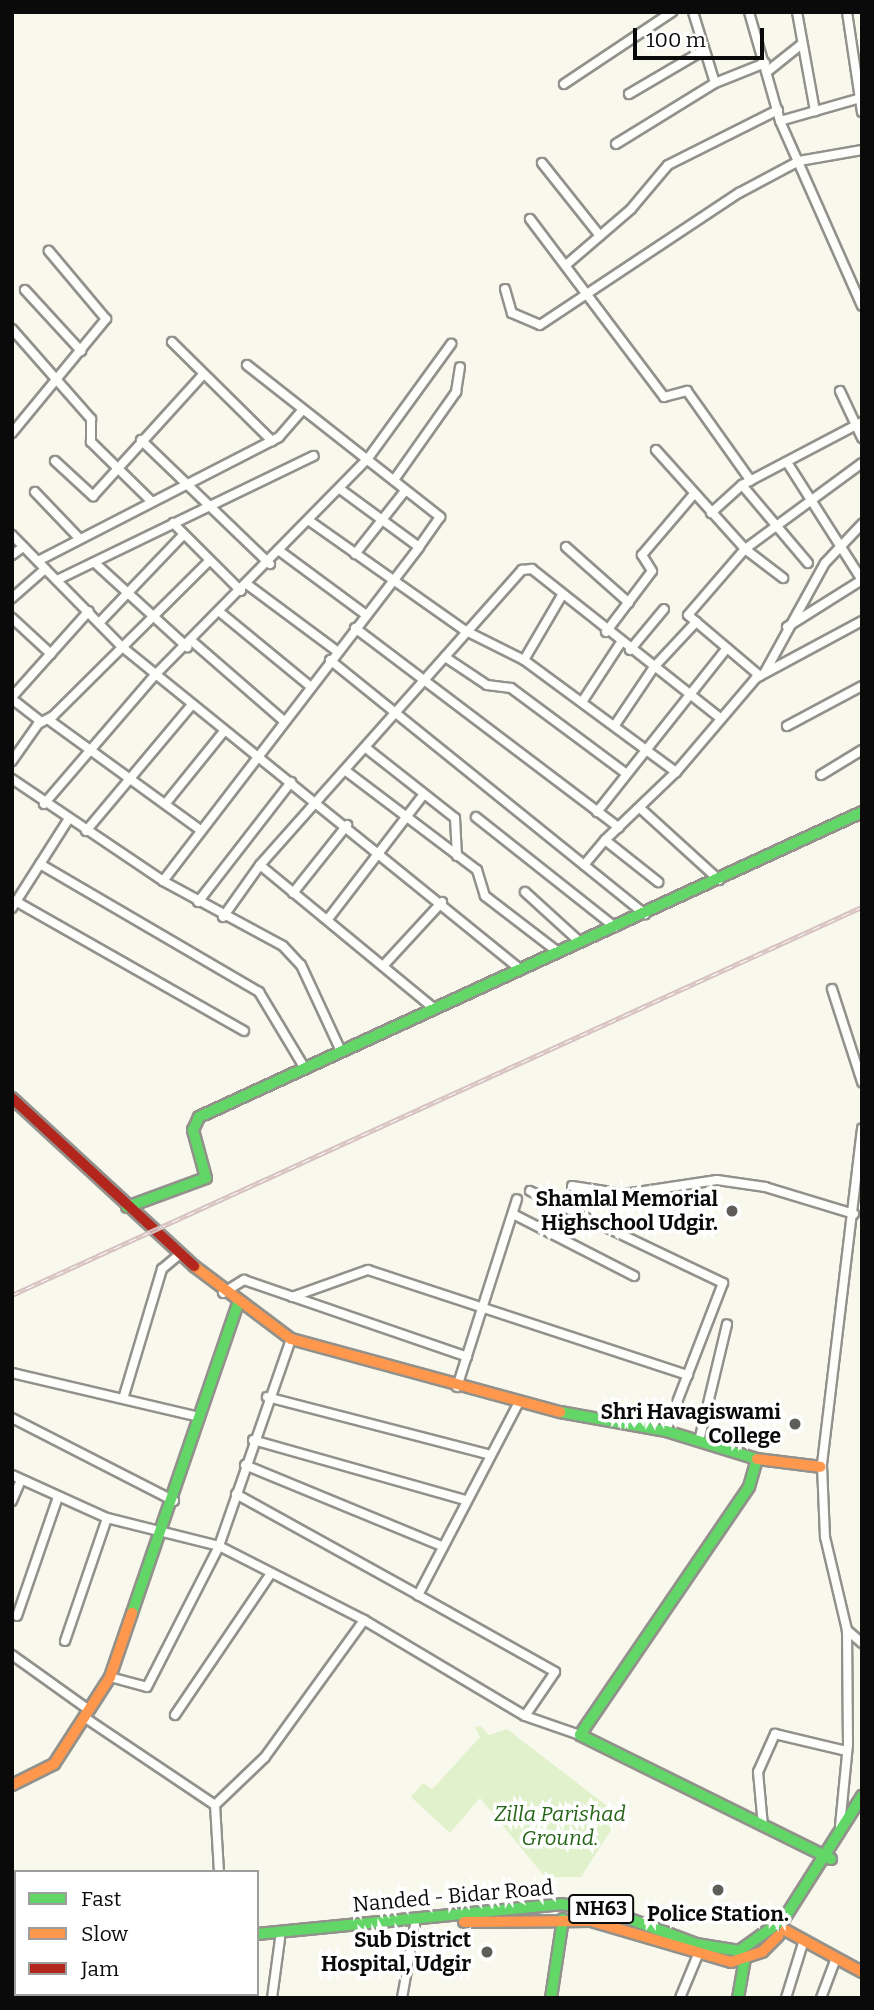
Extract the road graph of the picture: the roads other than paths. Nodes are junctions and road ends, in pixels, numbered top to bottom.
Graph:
1 (672, 12) edge
2 (693, 12) edge
3 (749, 12) edge
4 (797, 12) edge
5 (848, 12) edge
6 (802, 44) junction
7 (704, 50) junction
8 (766, 67) junction
9 (715, 83) junction
10 (564, 84) dead end
11 (629, 94) dead end
12 (861, 98) edge
13 (778, 110) junction
14 (815, 111) junction
15 (862, 112) edge
16 (780, 121) junction
17 (616, 144) dead end
18 (862, 150) edge
19 (799, 161) junction
20 (542, 163) dead end
21 (530, 219) dead end
22 (600, 236) junction
23 (49, 251) dead end
24 (566, 265) junction
25 (505, 289) dead end
26 (25, 290) dead end
27 (587, 292) junction
28 (862, 306) edge
29 (12, 329) edge
30 (172, 342) dead end
31 (452, 344) dead end
32 (81, 351) junction
33 (247, 365) dead end
34 (460, 367) dead end
35 (202, 376) junction
36 (58, 379) junction
37 (841, 391) dead end
38 (302, 411) junction
39 (859, 424) edge
40 (12, 433) edge
41 (862, 438) edge
42 (141, 440) junction
43 (272, 441) junction
44 (656, 450) dead end
45 (314, 456) dead end
46 (369, 457) junction
47 (55, 461) dead end
48 (862, 463) edge
49 (788, 464) junction
50 (118, 468) junction
51 (394, 480) junction
52 (747, 483) junction
53 (186, 484) junction
54 (340, 489) junction
55 (405, 491) junction
56 (35, 492) dead end
57 (694, 494) junction
58 (811, 498) junction
59 (151, 501) junction
60 (208, 507) junction
61 (711, 513) junction
62 (381, 519) junction
63 (311, 522) junction
64 (173, 523) junction
65 (862, 524) edge
66 (776, 525) junction
67 (12, 535) edge
68 (183, 535) junction
69 (79, 538) junction
70 (841, 543) junction
71 (23, 547) junction
72 (419, 547) junction
73 (566, 547) dead end
74 (745, 549) junction
75 (281, 552) junction
76 (355, 554) junction
77 (12, 555) edge
78 (38, 561) junction
79 (209, 561) junction
80 (95, 563) junction
81 (808, 563) dead end
82 (270, 564) junction
83 (45, 569) junction
84 (783, 578) dead end
85 (58, 580) junction
86 (393, 581) junction
87 (244, 588) junction
88 (130, 592) junction
89 (561, 597) junction
90 (12, 598) edge
91 (629, 603) junction
92 (664, 609) dead end
93 (89, 611) junction
94 (221, 613) junction
95 (366, 615) junction
96 (155, 617) junction
97 (16, 621) edge
98 (862, 621) edge
99 (696, 622) junction
100 (100, 623) junction
101 (787, 627) junction
102 (355, 628) junction
103 (464, 630) junction
104 (12, 632) edge
105 (606, 632) junction
106 (620, 644) junction
107 (190, 645) junction
108 (121, 646) junction
109 (727, 648) junction
110 (630, 650) junction
111 (337, 651) junction
112 (51, 654) junction
113 (444, 657) junction
114 (330, 660) junction
115 (524, 660) junction
116 (654, 667) junction
117 (762, 674) junction
118 (155, 675) junction
119 (422, 683) junction
120 (310, 686) junction
121 (862, 686) edge
122 (687, 692) junction
123 (12, 698) edge
124 (582, 702) junction
125 (191, 706) junction
126 (397, 711) junction
127 (721, 719) junction
128 (44, 721) junction
129 (284, 721) junction
130 (615, 725) junction
131 (787, 726) dead end
132 (224, 731) junction
133 (366, 748) junction
134 (647, 749) junction
135 (862, 750) edge
136 (85, 751) junction
137 (259, 758) junction
138 (12, 761) edge
139 (346, 771) junction
140 (676, 772) junction
141 (627, 775) junction
142 (821, 775) dead end
143 (12, 779) edge
144 (130, 780) junction
145 (291, 782) junction
146 (423, 795) junction
147 (166, 803) junction
148 (44, 804) junction
149 (317, 805) junction
150 (640, 808) junction
151 (597, 812) junction
152 (862, 812) edge
153 (476, 817) dead end
154 (68, 820) junction
155 (404, 821) junction
156 (346, 825) junction
157 (619, 828) junction
158 (199, 829) junction
159 (86, 831) junction
160 (605, 840) junction
161 (381, 851) junction
162 (457, 856) junction
163 (40, 864) junction
164 (584, 864) junction
165 (260, 865) junction
166 (719, 880) junction
167 (163, 881) junction
168 (658, 882) dead end
169 (525, 892) dead end
170 (293, 893) junction
171 (198, 902) junction
172 (442, 902) junction
173 (15, 905) edge
174 (645, 914) junction
175 (223, 917) junction
176 (328, 919) junction
177 (615, 927) junction
178 (580, 942) junction
179 (558, 952) junction
180 (383, 966) junction
181 (520, 969) junction
182 (832, 989) dead end
183 (432, 1007) junction
184 (244, 1031) dead end
185 (340, 1049) junction
186 (304, 1067) junction
187 (862, 1082) edge
188 (12, 1098) edge
189 (862, 1128) edge
190 (572, 1186) dead end
191 (530, 1191) dead end
192 (517, 1199) dead end
193 (127, 1207) junction
194 (513, 1214) junction
195 (853, 1214) junction
196 (180, 1254) junction
197 (634, 1276) dead end
198 (223, 1293) junction
199 (292, 1297) junction
200 (238, 1304) junction
201 (483, 1310) junction
202 (727, 1324) dead end
203 (291, 1339) junction
204 (467, 1357) junction
205 (12, 1373) edge
206 (688, 1375) junction
207 (457, 1387) junction
208 (267, 1397) junction
209 (124, 1399) junction
210 (518, 1404) junction
211 (201, 1417) junction
212 (12, 1418) edge
213 (666, 1431) junction
214 (253, 1440) junction
215 (699, 1441) junction
216 (487, 1454) junction
217 (757, 1459) junction
218 (245, 1465) junction
219 (821, 1467) junction
220 (12, 1475) edge
221 (21, 1480) junction
222 (236, 1494) junction
223 (58, 1497) junction
224 (465, 1500) junction
225 (12, 1502) edge
226 (175, 1502) junction
227 (107, 1518) junction
228 (164, 1534) junction
229 (219, 1546) junction
230 (442, 1546) junction
231 (271, 1573) junction
232 (418, 1595) junction
233 (18, 1616) dead end
234 (364, 1620) junction
235 (847, 1630) junction
236 (65, 1641) dead end
237 (862, 1643) edge
238 (12, 1655) edge
239 (110, 1677) junction
240 (87, 1714) junction
241 (176, 1715) dead end
242 (525, 1716) junction
243 (580, 1735) junction
244 (847, 1751) junction
245 (12, 1785) edge
246 (862, 1796) edge
247 (215, 1805) junction
248 (862, 1809) edge
249 (762, 1826) junction
250 (839, 1830) junction
251 (827, 1857) junction
252 (219, 1870) edge
253 (563, 1919) junction
254 (415, 1925) junction
255 (785, 1930) junction
256 (259, 1934) edge
257 (280, 1940) junction
258 (804, 1940) junction
259 (259, 1942) edge
260 (697, 1957) junction
261 (836, 1958) junction
262 (745, 1960) junction
263 (862, 1972) edge
264 (272, 1998) edge
265 (402, 1998) edge
266 (551, 1998) edge
267 (680, 1998) edge
268 (738, 1998) edge
269 (786, 1998) edge
270 (821, 1998) edge

1 - 10 street
2 - 7 street
3 - 8 street
4 - 6 street
5 - 12 street
6 - 8 street
6 - 14 street
7 - 9 street
7 - 11 street
8 - 9 street
8 - 13 street
9 - 17 street
12 - 14 street
12 - 15 street
13 - 16 street
13 - 22 street
14 - 16 street
16 - 19 street
18 - 19 street
19 - 27 street
19 - 28 street
20 - 22 street
21 - 24 street
22 - 24 street
23 - 32 street
24 - 27 street
25 - 27 street
26 - 32 street
27 - 52 street
29 - 36 street
30 - 35 street
31 - 46 street
32 - 36 street
33 - 38 street
34 - 51 street
35 - 42 street
35 - 43 street
36 - 40 street
36 - 50 street
37 - 39 street
38 - 43 street
38 - 46 street
39 - 41 street
39 - 49 street
42 - 50 street
42 - 53 street
43 - 53 street
44 - 57 street
45 - 60 street
46 - 51 street
46 - 54 street
47 - 50 street
48 - 58 street
49 - 52 street
49 - 58 street
50 - 59 street
51 - 55 street
52 - 61 street
52 - 66 street
53 - 59 street
53 - 60 street
54 - 62 street
54 - 63 street
55 - 62 street
55 - 72 street
56 - 69 street
57 - 61 street
57 - 91 street
58 - 66 street
58 - 70 street
59 - 69 street
60 - 64 street
60 - 82 street
61 - 74 street
62 - 72 street
62 - 76 street
63 - 75 street
63 - 76 street
64 - 68 street
64 - 80 street
65 - 70 street
66 - 74 street
66 - 81 street
67 - 71 street
68 - 79 street
68 - 88 street
69 - 78 street
70 - 101 street
70 - 101 street
71 - 77 street
71 - 78 street
72 - 86 street
73 - 91 street
74 - 84 street
74 - 99 street
75 - 82 street
75 - 95 street
76 - 86 street
78 - 83 street
79 - 87 street
79 - 96 street
80 - 85 street
80 - 88 street
82 - 87 street
83 - 85 street
83 - 90 street
85 - 93 street
86 - 95 street
86 - 103 street
87 - 94 street
87 - 111 street
88 - 96 street
88 - 100 street
89 - 103 street
89 - 105 street
89 - 115 street
91 - 105 street
92 - 110 street
93 - 100 street
93 - 112 street
94 - 107 street
94 - 120 street
95 - 102 street
96 - 107 street
96 - 108 street
97 - 104 street
97 - 112 street
98 - 117 street
99 - 109 street
99 - 116 street
100 - 108 street
101 - 117 street
102 - 111 street
102 - 119 street
103 - 113 street
103 - 115 street
105 - 106 street
106 - 110 street
106 - 124 street
107 - 118 street
107 - 129 street
108 - 118 street
108 - 128 street
109 - 117 street
109 - 122 street
110 - 116 street
111 - 114 street
112 - 123 street
113 - 119 street
113 - 141 street
114 - 120 street
114 - 126 street
115 - 124 street
116 - 122 street
116 - 130 street
117 - 127 street
118 - 125 street
118 - 136 street
119 - 126 street
119 - 151 street
120 - 129 street
121 - 131 street
122 - 127 street
122 - 134 street
123 - 128 street
124 - 130 street
125 - 132 street
125 - 144 street
126 - 133 street
126 - 164 street
127 - 140 street
128 - 136 street
128 - 138 street
129 - 137 street
130 - 134 street
132 - 137 street
132 - 147 street
133 - 139 street
133 - 146 street
134 - 140 street
134 - 141 street
135 - 142 street
136 - 144 street
136 - 148 street
137 - 145 street
137 - 158 street
139 - 149 street
139 - 155 street
140 - 150 street
141 - 151 street
143 - 148 street
144 - 147 street
144 - 159 street
145 - 149 street
145 - 171 street
146 - 155 street
146 - 162 street
147 - 158 street
148 - 154 street
149 - 156 street
149 - 165 street
150 - 157 street
150 - 166 street
151 - 157 street
152 - 166 main road
153 - 177 street
154 - 159 street
154 - 163 street
155 - 161 street
155 - 162 street
156 - 161 street
156 - 170 street
157 - 160 street
158 - 167 street
159 - 167 street
160 - 164 street
160 - 168 street
161 - 172 street
161 - 176 street
162 - 179 street
163 - 173 street
163 - 186 street
164 - 174 street
165 - 170 street
165 - 175 street
166 - 174 main road
167 - 171 street
169 - 178 street
170 - 176 street
171 - 175 street
172 - 180 street
172 - 181 street
173 - 184 street
174 - 177 main road
175 - 185 street
176 - 180 street
177 - 178 main road
178 - 179 main road
179 - 181 main road
180 - 183 street
181 - 183 main road
182 - 187 street
183 - 185 main road
185 - 186 main road
186 - 193 main road
188 - 193 main road
189 - 195 street
190 - 195 street
191 - 206 street
192 - 194 street
193 - 196 main road
194 - 197 street
194 - 201 street
195 - 219 street
196 - 198 main road
196 - 209 street
198 - 199 street
198 - 200 main road
199 - 201 street
199 - 204 street
200 - 203 main road
200 - 211 main road
201 - 204 street
201 - 206 street
202 - 215 street
203 - 207 main road
203 - 208 street
204 - 207 street
205 - 209 street
206 - 213 street
207 - 210 main road
208 - 214 street
208 - 216 street
209 - 211 street
210 - 213 main road
210 - 216 street
211 - 226 main road
212 - 226 street
213 - 215 main road
214 - 218 street
214 - 224 street
215 - 217 main road
216 - 224 street
217 - 219 main road
217 - 243 main road
218 - 222 street
218 - 230 street
219 - 235 street
220 - 221 street
221 - 223 street
221 - 225 street
222 - 229 street
222 - 232 street
223 - 227 street
223 - 233 street
224 - 230 street
226 - 228 main road
227 - 228 street
227 - 236 street
228 - 229 street
228 - 239 main road
229 - 231 street
229 - 239 street
230 - 232 street
231 - 234 street
231 - 241 street
232 - 242 street
234 - 242 street
234 - 247 street
235 - 237 street
235 - 244 street
238 - 240 street
239 - 240 main road
240 - 245 main road
240 - 247 street
242 - 243 street
243 - 249 main road
244 - 249 street
244 - 250 street
246 - 250 main road, Nanded - Bidar Road / NH63
247 - 252 street
248 - 251 main road, Nanded - Bidar Road / NH63
249 - 251 main road
250 - 251 main road, Nanded - Bidar Road / NH63
251 - 255 main road, Nanded - Bidar Road / NH63
251 - 256 main road, Nanded - Bidar Road / NH63
253 - 254 main road, Nanded - Bidar Road / NH63
253 - 260 main road, Nanded - Bidar Road / NH63
253 - 266 main road
254 - 257 main road, Nanded - Bidar Road / NH63
254 - 265 street
255 - 258 main road
255 - 262 main road, Nanded - Bidar Road / NH63
257 - 259 main road, Nanded - Bidar Road / NH63
257 - 264 street
258 - 261 main road
258 - 269 street
260 - 262 main road, Nanded - Bidar Road / NH63
260 - 267 street
261 - 263 main road
261 - 270 street
262 - 268 main road

